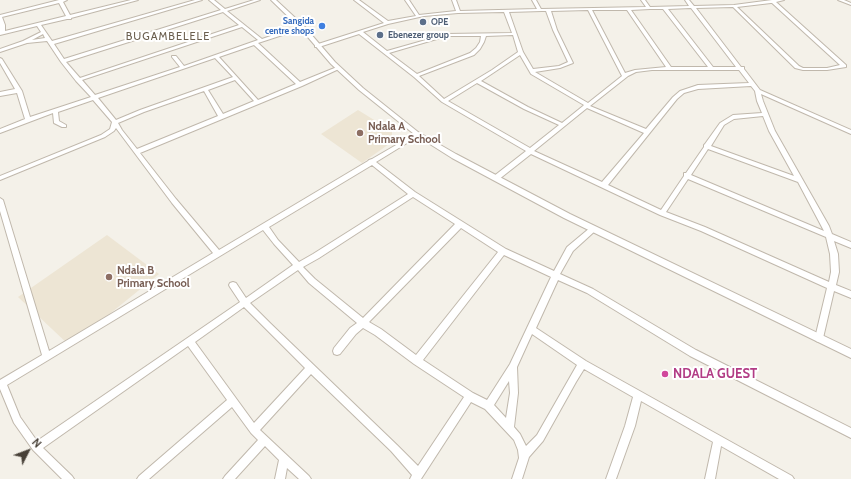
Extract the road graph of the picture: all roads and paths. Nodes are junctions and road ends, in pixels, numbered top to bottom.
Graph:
1 (65, 0) edge
2 (136, 0) edge
3 (200, 0) edge
4 (211, 0) edge
5 (258, 0) edge
6 (272, 0) edge
7 (356, 0) edge
8 (454, 0) edge
9 (534, 0) edge
10 (643, 0) edge
11 (687, 0) edge
12 (756, 0) edge
13 (782, 0) edge
14 (840, 0) edge
15 (60, 1) junction
16 (409, 1) edge
17 (773, 2) junction
18 (760, 4) junction
19 (851, 4) edge
20 (734, 6) junction
21 (693, 7) junction
22 (650, 8) junction
23 (665, 8) junction
24 (629, 9) junction
25 (548, 10) junction
26 (590, 10) junction
27 (226, 11) junction
28 (506, 11) junction
29 (540, 11) junction
30 (458, 12) junction
31 (418, 16) junction
32 (0, 17) edge
33 (69, 18) junction
34 (387, 23) junction
35 (39, 25) junction
36 (243, 25) junction
37 (302, 27) junction
38 (44, 32) junction
39 (361, 33) junction
40 (1, 34) edge
41 (253, 34) junction
42 (484, 34) junction
43 (514, 34) junction
44 (280, 35) junction
45 (51, 41) junction
46 (262, 41) junction
47 (25, 42) junction
48 (255, 44) junction
49 (317, 46) junction
50 (0, 51) edge
51 (387, 52) junction
52 (521, 52) junction
53 (174, 57) dead end
54 (217, 57) junction
55 (0, 59) edge
56 (63, 61) junction
57 (711, 67) junction
58 (183, 68) junction
59 (339, 68) junction
60 (619, 68) junction
61 (669, 68) junction
62 (742, 68) junction
63 (3, 70) edge
64 (532, 71) junction
65 (635, 71) junction
66 (416, 76) junction
67 (624, 76) junction
68 (236, 78) junction
69 (78, 80) junction
70 (477, 81) junction
71 (752, 84) junction
72 (300, 85) junction
73 (205, 89) junction
74 (19, 91) junction
75 (758, 91) junction
76 (0, 94) edge
77 (94, 98) junction
78 (444, 101) junction
79 (257, 102) junction
80 (587, 105) junction
81 (56, 112) junction
82 (766, 114) junction
83 (222, 117) junction
84 (28, 120) junction
85 (115, 122) junction
86 (563, 125) junction
87 (64, 126) dead end
88 (0, 131) edge
89 (120, 131) junction
90 (647, 132) junction
91 (851, 132) edge
92 (108, 133) junction
93 (416, 133) junction
94 (706, 146) junction
95 (530, 151) junction
96 (136, 152) junction
97 (371, 161) junction
98 (686, 175) junction
99 (0, 178) edge
100 (496, 178) junction
101 (799, 180) junction
102 (603, 186) junction
103 (413, 194) junction
104 (0, 200) edge
105 (662, 213) junction
106 (459, 225) junction
107 (264, 226) junction
108 (593, 229) junction
109 (830, 237) junction
110 (851, 245) edge
111 (503, 251) junction
112 (218, 254) junction
113 (298, 266) junction
114 (556, 275) junction
115 (233, 285) dead end
116 (832, 287) junction
117 (851, 295) edge
118 (245, 303) junction
119 (363, 323) junction
120 (531, 329) junction
121 (819, 338) junction
122 (190, 342) junction
123 (337, 351) dead end
124 (851, 354) edge
125 (47, 357) junction
126 (416, 361) junction
127 (583, 364) junction
128 (513, 367) junction
129 (311, 368) junction
130 (1, 384) edge
131 (638, 394) junction
132 (470, 396) junction
133 (232, 401) junction
134 (488, 406) junction
135 (509, 428) junction
136 (254, 430) junction
137 (851, 433) edge
138 (264, 440) junction
139 (718, 440) junction
140 (36, 447) junction
141 (524, 455) junction
142 (284, 458) junction
143 (416, 476) edge
144 (69, 479) edge
145 (142, 479) edge
146 (228, 479) edge
147 (280, 479) edge
148 (306, 479) edge
149 (517, 479) edge
150 (611, 479) edge
151 (710, 479) edge
152 (789, 479) edge

1 - 15 street
2 - 33 street
3 - 45 street
4 - 27 street
5 - 27 street
6 - 37 street
7 - 34 street
8 - 30 street
9 - 29 street
10 - 22 street
11 - 21 street
12 - 18 street
13 - 17 street
14 - 19 street
15 - 32 street
15 - 33 street
16 - 31 street
17 - 18 street
17 - 20 street
18 - 20 street
20 - 21 street
21 - 23 street
21 - 62 street
22 - 23 street
22 - 24 street
23 - 57 street
24 - 26 street
24 - 61 street
25 - 26 street
25 - 29 street
25 - 64 street
26 - 60 street
27 - 36 street
27 - 56 street
28 - 29 street
28 - 30 street
28 - 43 street
30 - 31 street
31 - 34 street
32 - 40 street
33 - 35 street
34 - 39 street
35 - 38 street
35 - 40 street
36 - 41 street
36 - 69 street
37 - 44 street
37 - 49 street
38 - 45 street
38 - 47 street
39 - 49 street
39 - 51 street
41 - 44 street
41 - 46 street
42 - 43 street
42 - 51 street
42 - 66 street
43 - 52 street
44 - 46 street
45 - 47 street
45 - 56 street
46 - 48 street
47 - 50 street
48 - 54 street
48 - 72 street
49 - 59 street
51 - 66 street
52 - 64 street
52 - 70 street
53 - 58 street
54 - 58 street
54 - 68 street
55 - 63 street
56 - 69 street
57 - 61 street
57 - 62 street
58 - 77 street
59 - 72 street
59 - 93 street
60 - 65 street
60 - 67 street
61 - 65 street
62 - 71 street
63 - 74 street
64 - 80 street
65 - 67 street
66 - 78 street
67 - 80 street
68 - 73 street
68 - 79 street
69 - 77 street
70 - 78 street
70 - 86 street
71 - 75 street
71 - 90 street
72 - 79 street
73 - 83 street
73 - 85 street
74 - 76 street
74 - 84 street
75 - 82 street
75 - 91 street
77 - 81 street
77 - 85 street
78 - 95 street
79 - 83 street
80 - 86 street
80 - 90 street
81 - 84 street
81 - 87 street
82 - 94 street
82 - 101 street
83 - 96 street
84 - 88 street
85 - 89 street
85 - 92 street
86 - 95 street
89 - 92 street
89 - 96 street
90 - 102 street
92 - 99 street
93 - 97 street
93 - 100 street
94 - 98 street
94 - 101 street
95 - 100 street
95 - 102 street
96 - 112 street
97 - 103 street
97 - 107 street
98 - 105 street
98 - 109 street
100 - 108 street
101 - 109 street
102 - 105 street
103 - 106 street
103 - 113 street
104 - 125 street
105 - 116 street
106 - 111 street
106 - 119 street
107 - 112 street
107 - 113 street
108 - 114 street
108 - 121 street
109 - 110 street
109 - 116 street
111 - 114 street
111 - 126 street
112 - 125 street
113 - 118 street
113 - 119 street
114 - 120 street
114 - 137 street
115 - 118 street
116 - 117 street
116 - 121 street
118 - 122 street
118 - 129 street
119 - 123 street
119 - 126 street
120 - 127 street
120 - 128 street
121 - 124 street
122 - 133 street
122 - 140 street
125 - 130 street
126 - 132 street
127 - 131 street
127 - 141 street
128 - 134 street
128 - 135 street
129 - 136 street
129 - 143 street
130 - 140 street
131 - 139 street
131 - 150 street
132 - 134 street
132 - 143 street
133 - 136 street
133 - 145 street
134 - 135 street
135 - 141 street
136 - 138 street
138 - 142 street
138 - 146 street
139 - 151 street
139 - 152 street
140 - 144 street
141 - 149 street
142 - 147 street
142 - 148 street

